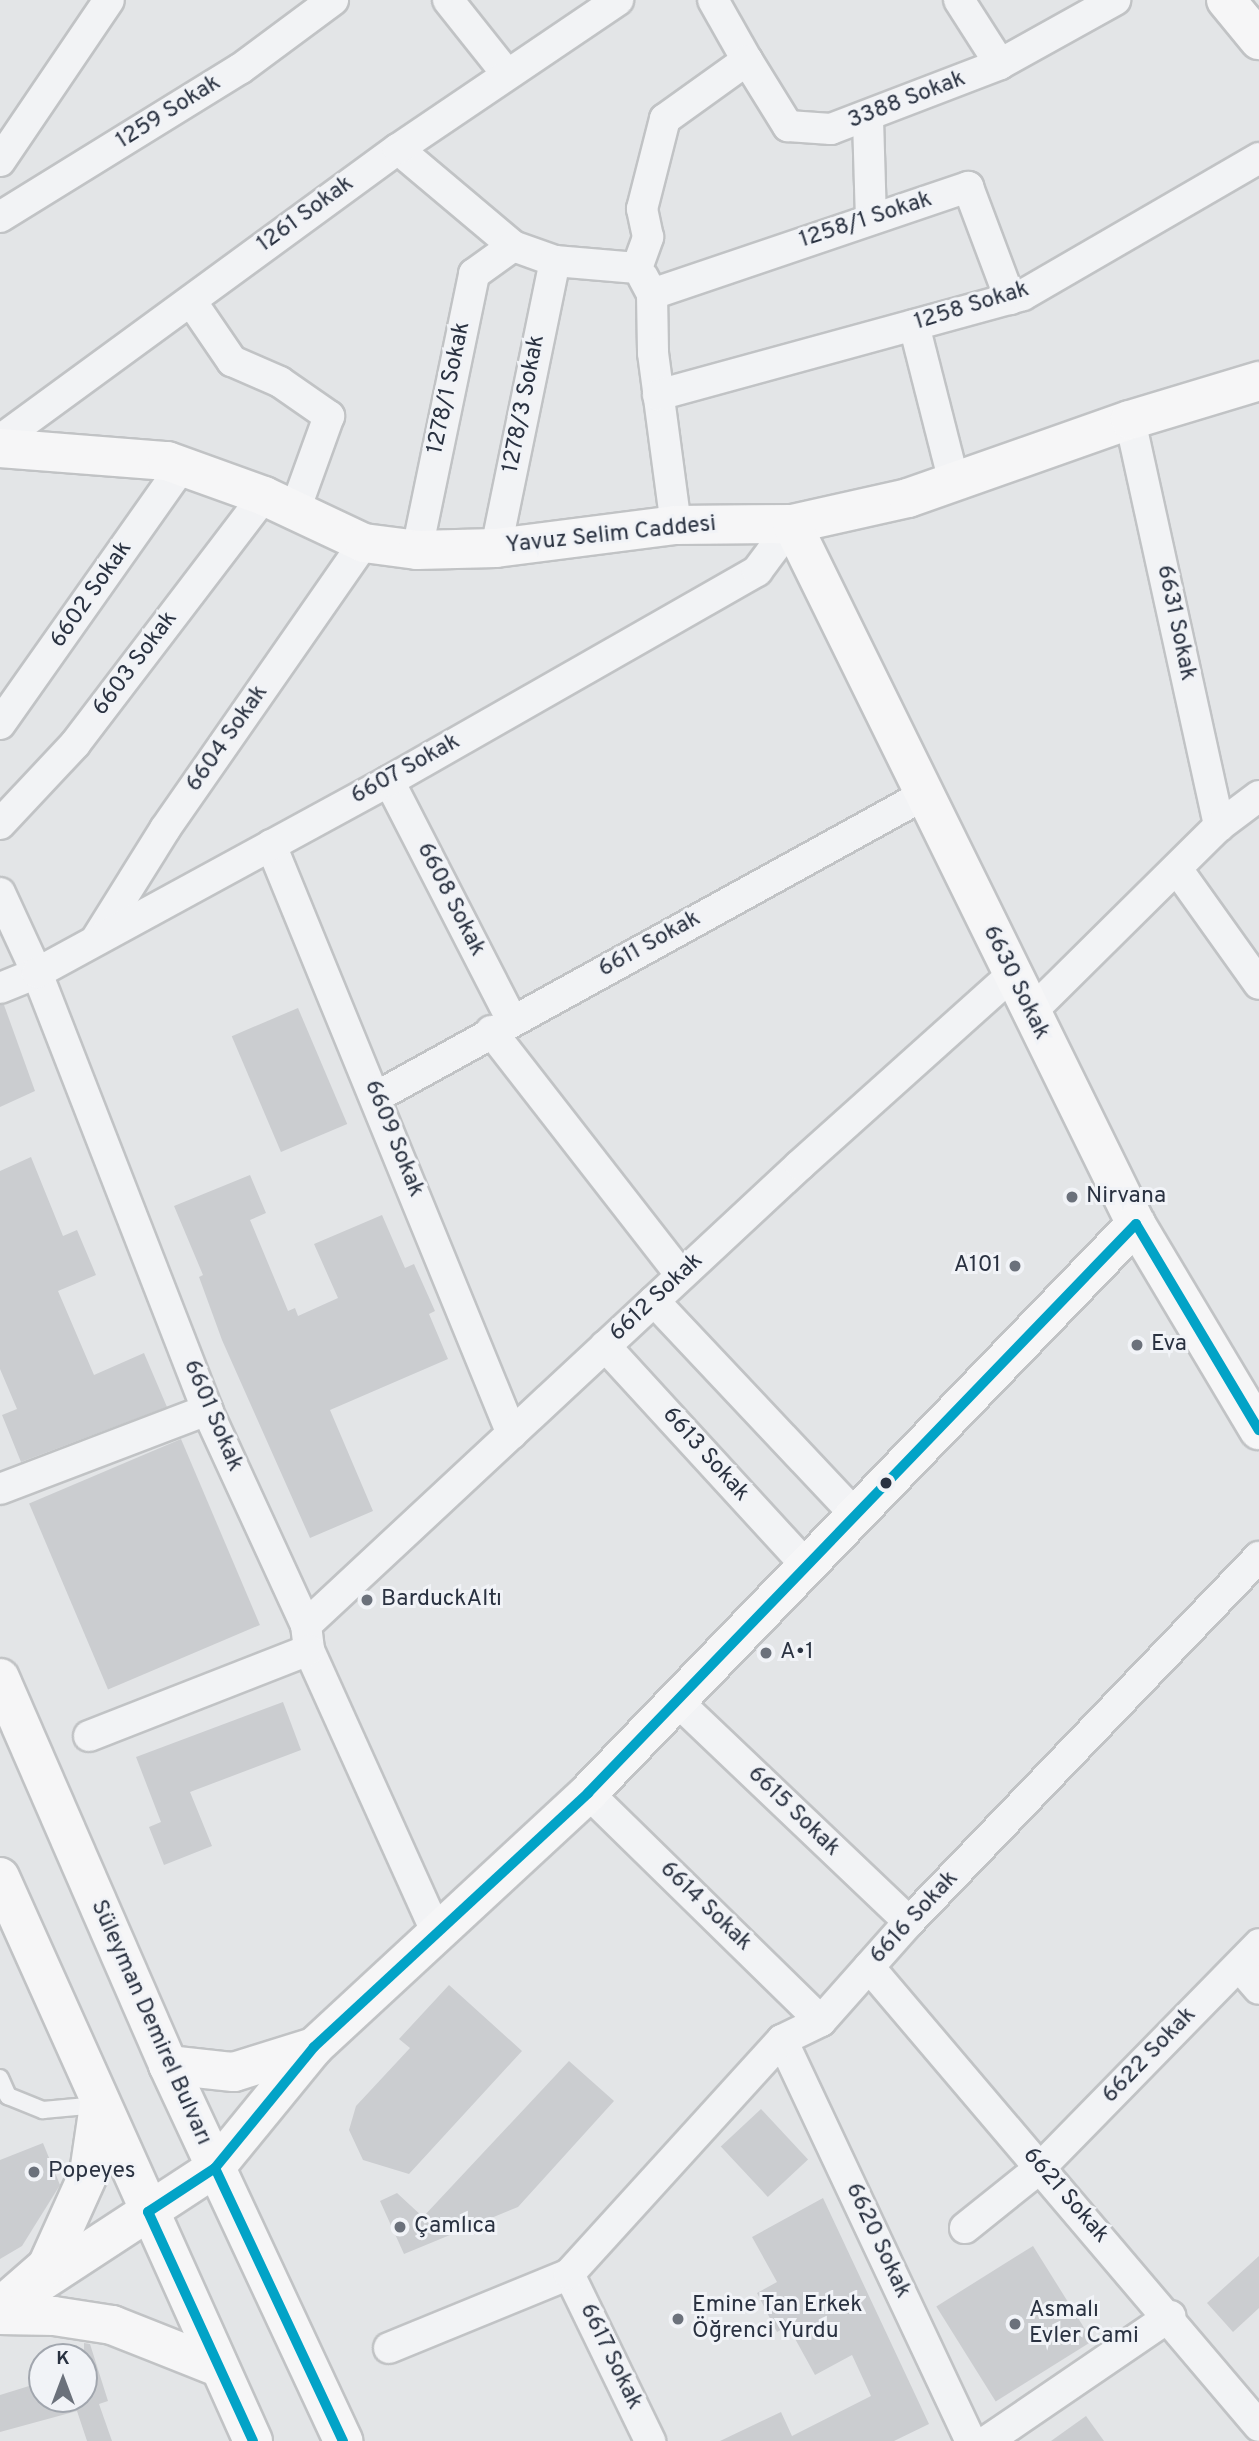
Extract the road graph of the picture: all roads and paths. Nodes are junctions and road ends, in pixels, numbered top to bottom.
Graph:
1 (333, 0) edge
2 (448, 0) edge
3 (618, 0) edge
4 (713, 0) edge
5 (959, 0) edge
6 (1115, 0) edge
7 (1226, 0) edge
8 (100, 3) edge
9 (1259, 40) edge
10 (747, 60) junction
11 (1000, 64) junction
12 (506, 73) junction
13 (868, 118) junction
14 (398, 149) junction
15 (1259, 158) edge
16 (0, 161) edge
17 (0, 217) edge
18 (871, 219) junction
19 (513, 246) junction
20 (555, 261) junction
21 (637, 268) junction
22 (652, 294) junction
23 (1010, 299) junction
24 (191, 301) junction
25 (914, 326) junction
26 (1259, 381) edge
27 (659, 395) junction
28 (1130, 420) junction
29 (0, 440) edge
30 (0, 448) edge
31 (183, 465) junction
32 (954, 482) junction
33 (279, 503) junction
34 (792, 524) junction
35 (676, 525) junction
36 (364, 543) junction
37 (496, 548) junction
38 (417, 550) junction
39 (0, 724) edge
40 (389, 781) junction
41 (924, 795) junction
42 (1259, 796) edge
43 (0, 824) edge
44 (1219, 826) junction
45 (271, 845) junction
46 (1177, 869) junction
47 (0, 892) edge
48 (97, 938) junction
49 (37, 973) junction
50 (1012, 975) junction
51 (1259, 984) edge
52 (0, 988) edge
53 (1029, 1014) junction
54 (501, 1026) junction
55 (376, 1097) junction
56 (1136, 1224) junction
57 (681, 1275) junction
58 (654, 1301) junction
59 (605, 1346) junction
60 (207, 1410) junction
61 (1256, 1415) edge
62 (512, 1434) junction
63 (0, 1489) edge
64 (856, 1515) junction
65 (1259, 1557) edge
66 (805, 1564) junction
67 (307, 1637) junction
68 (0, 1678) edge
69 (677, 1701) junction
70 (89, 1736) dead end
71 (588, 1793) junction
72 (0, 1877) edge
73 (909, 1922) junction
74 (437, 1933) junction
75 (1259, 1944) edge
76 (1239, 1966) junction
77 (869, 1967) junction
78 (1259, 1989) edge
79 (821, 2021) junction
80 (782, 2040) junction
81 (314, 2047) junction
82 (168, 2066) junction
83 (0, 2078) edge
84 (99, 2105) junction
85 (215, 2168) junction
86 (1040, 2168) junction
87 (148, 2212) junction
88 (965, 2228) dead end
89 (569, 2274) junction
90 (0, 2308) edge
91 (0, 2315) edge
92 (1170, 2316) junction
93 (389, 2348) dead end
94 (218, 2367) junction
95 (1259, 2426) edge
96 (253, 2441) edge
97 (343, 2441) edge
98 (650, 2441) edge
99 (971, 2441) edge
100 (987, 2441) edge

1 - 17 street, 1259 Sokak
2 - 12 street
3 - 12 street, 1261 Sokak
4 - 10 street
5 - 11 street
6 - 11 street, 3388 Sokak
7 - 9 street
8 - 16 street
10 - 13 street, 3388 Sokak
10 - 21 street
11 - 13 street, 3388 Sokak
12 - 14 street, 1261 Sokak
13 - 18 street
14 - 19 street
14 - 24 street, 1261 Sokak
15 - 23 street, 1258 Sokak
18 - 22 street, 1258/1 Sokak
18 - 23 street, 1258/1 Sokak
19 - 20 street
19 - 38 street, 1278/1 Sokak
20 - 21 street
20 - 37 street, 1278/3 Sokak
21 - 22 street
22 - 27 street
23 - 25 street, 1258 Sokak
24 - 29 street, 1261 Sokak
24 - 33 street, 6603 Sokak
25 - 27 street, 1258 Sokak
25 - 32 street
26 - 28 street, Yavuz Selim Caddesi
27 - 35 street
28 - 32 street, Yavuz Selim Caddesi
28 - 44 street, 6631 Sokak
30 - 31 street, Yavuz Selim Caddesi
31 - 33 street, Yavuz Selim Caddesi
31 - 39 street, 6602 Sokak
32 - 34 street, Yavuz Selim Caddesi
33 - 36 street, Yavuz Selim Caddesi
33 - 43 street, 6603 Sokak
34 - 35 street, Yavuz Selim Caddesi
34 - 40 street, 6607 Sokak
34 - 41 street, 6630 Sokak
35 - 37 street, Yavuz Selim Caddesi
36 - 38 street, Yavuz Selim Caddesi
36 - 48 street, 6604 Sokak
37 - 38 street, Yavuz Selim Caddesi
40 - 45 street, 6607 Sokak
40 - 54 street, 6608 Sokak
41 - 50 street, 6630 Sokak
41 - 54 street, 6611 Sokak
42 - 44 street
44 - 46 street
45 - 48 street, 6607 Sokak
45 - 55 street, 6609 Sokak
46 - 51 street
46 - 53 street
47 - 49 street, 6601 Sokak
48 - 49 street, 6607 Sokak
49 - 52 street, 6607 Sokak
49 - 60 street, 6601 Sokak
50 - 53 street, 6630 Sokak
50 - 57 street, 6612 Sokak
53 - 56 street, 6630 Sokak
54 - 55 street, 6611 Sokak
54 - 57 street, 6608 Sokak
55 - 62 street, 6609 Sokak
56 - 61 street, 6630 Sokak
56 - 64 street
57 - 58 street, 6612 Sokak
58 - 59 street, 6612 Sokak
58 - 64 street
59 - 62 street, 6612 Sokak
59 - 66 street, 6613 Sokak
60 - 63 street
60 - 67 street, 6601 Sokak
62 - 67 street, 6612 Sokak
64 - 66 street
65 - 73 street, 6616 Sokak
66 - 69 street
67 - 70 street
67 - 74 street, 6601 Sokak
68 - 82 street, Süleyman Demirel Bulvarı
69 - 71 street
69 - 73 street, 6615 Sokak
71 - 74 street
71 - 79 street, 6614 Sokak
72 - 84 street
73 - 77 street, 6616 Sokak
74 - 81 street
75 - 76 street, 6622 Sokak
76 - 78 street
76 - 86 street, 6622 Sokak
77 - 79 street, 6616 Sokak
77 - 86 street, 6621 Sokak
79 - 80 street, 6616 Sokak
80 - 89 street, 6616 Sokak
80 - 99 street, 6620 Sokak
81 - 82 street
81 - 85 street
82 - 85 street, Süleyman Demirel Bulvarı
83 - 84 lane
84 - 87 street
84 - 90 street
85 - 87 street
85 - 97 street, Süleyman Demirel Bulvarı
86 - 88 street, 6622 Sokak
86 - 92 street, 6621 Sokak
87 - 90 street
87 - 94 street
89 - 93 street
89 - 98 street, 6617 Sokak
91 - 94 street
92 - 95 street, 6621 Sokak
92 - 100 street
94 - 96 street

